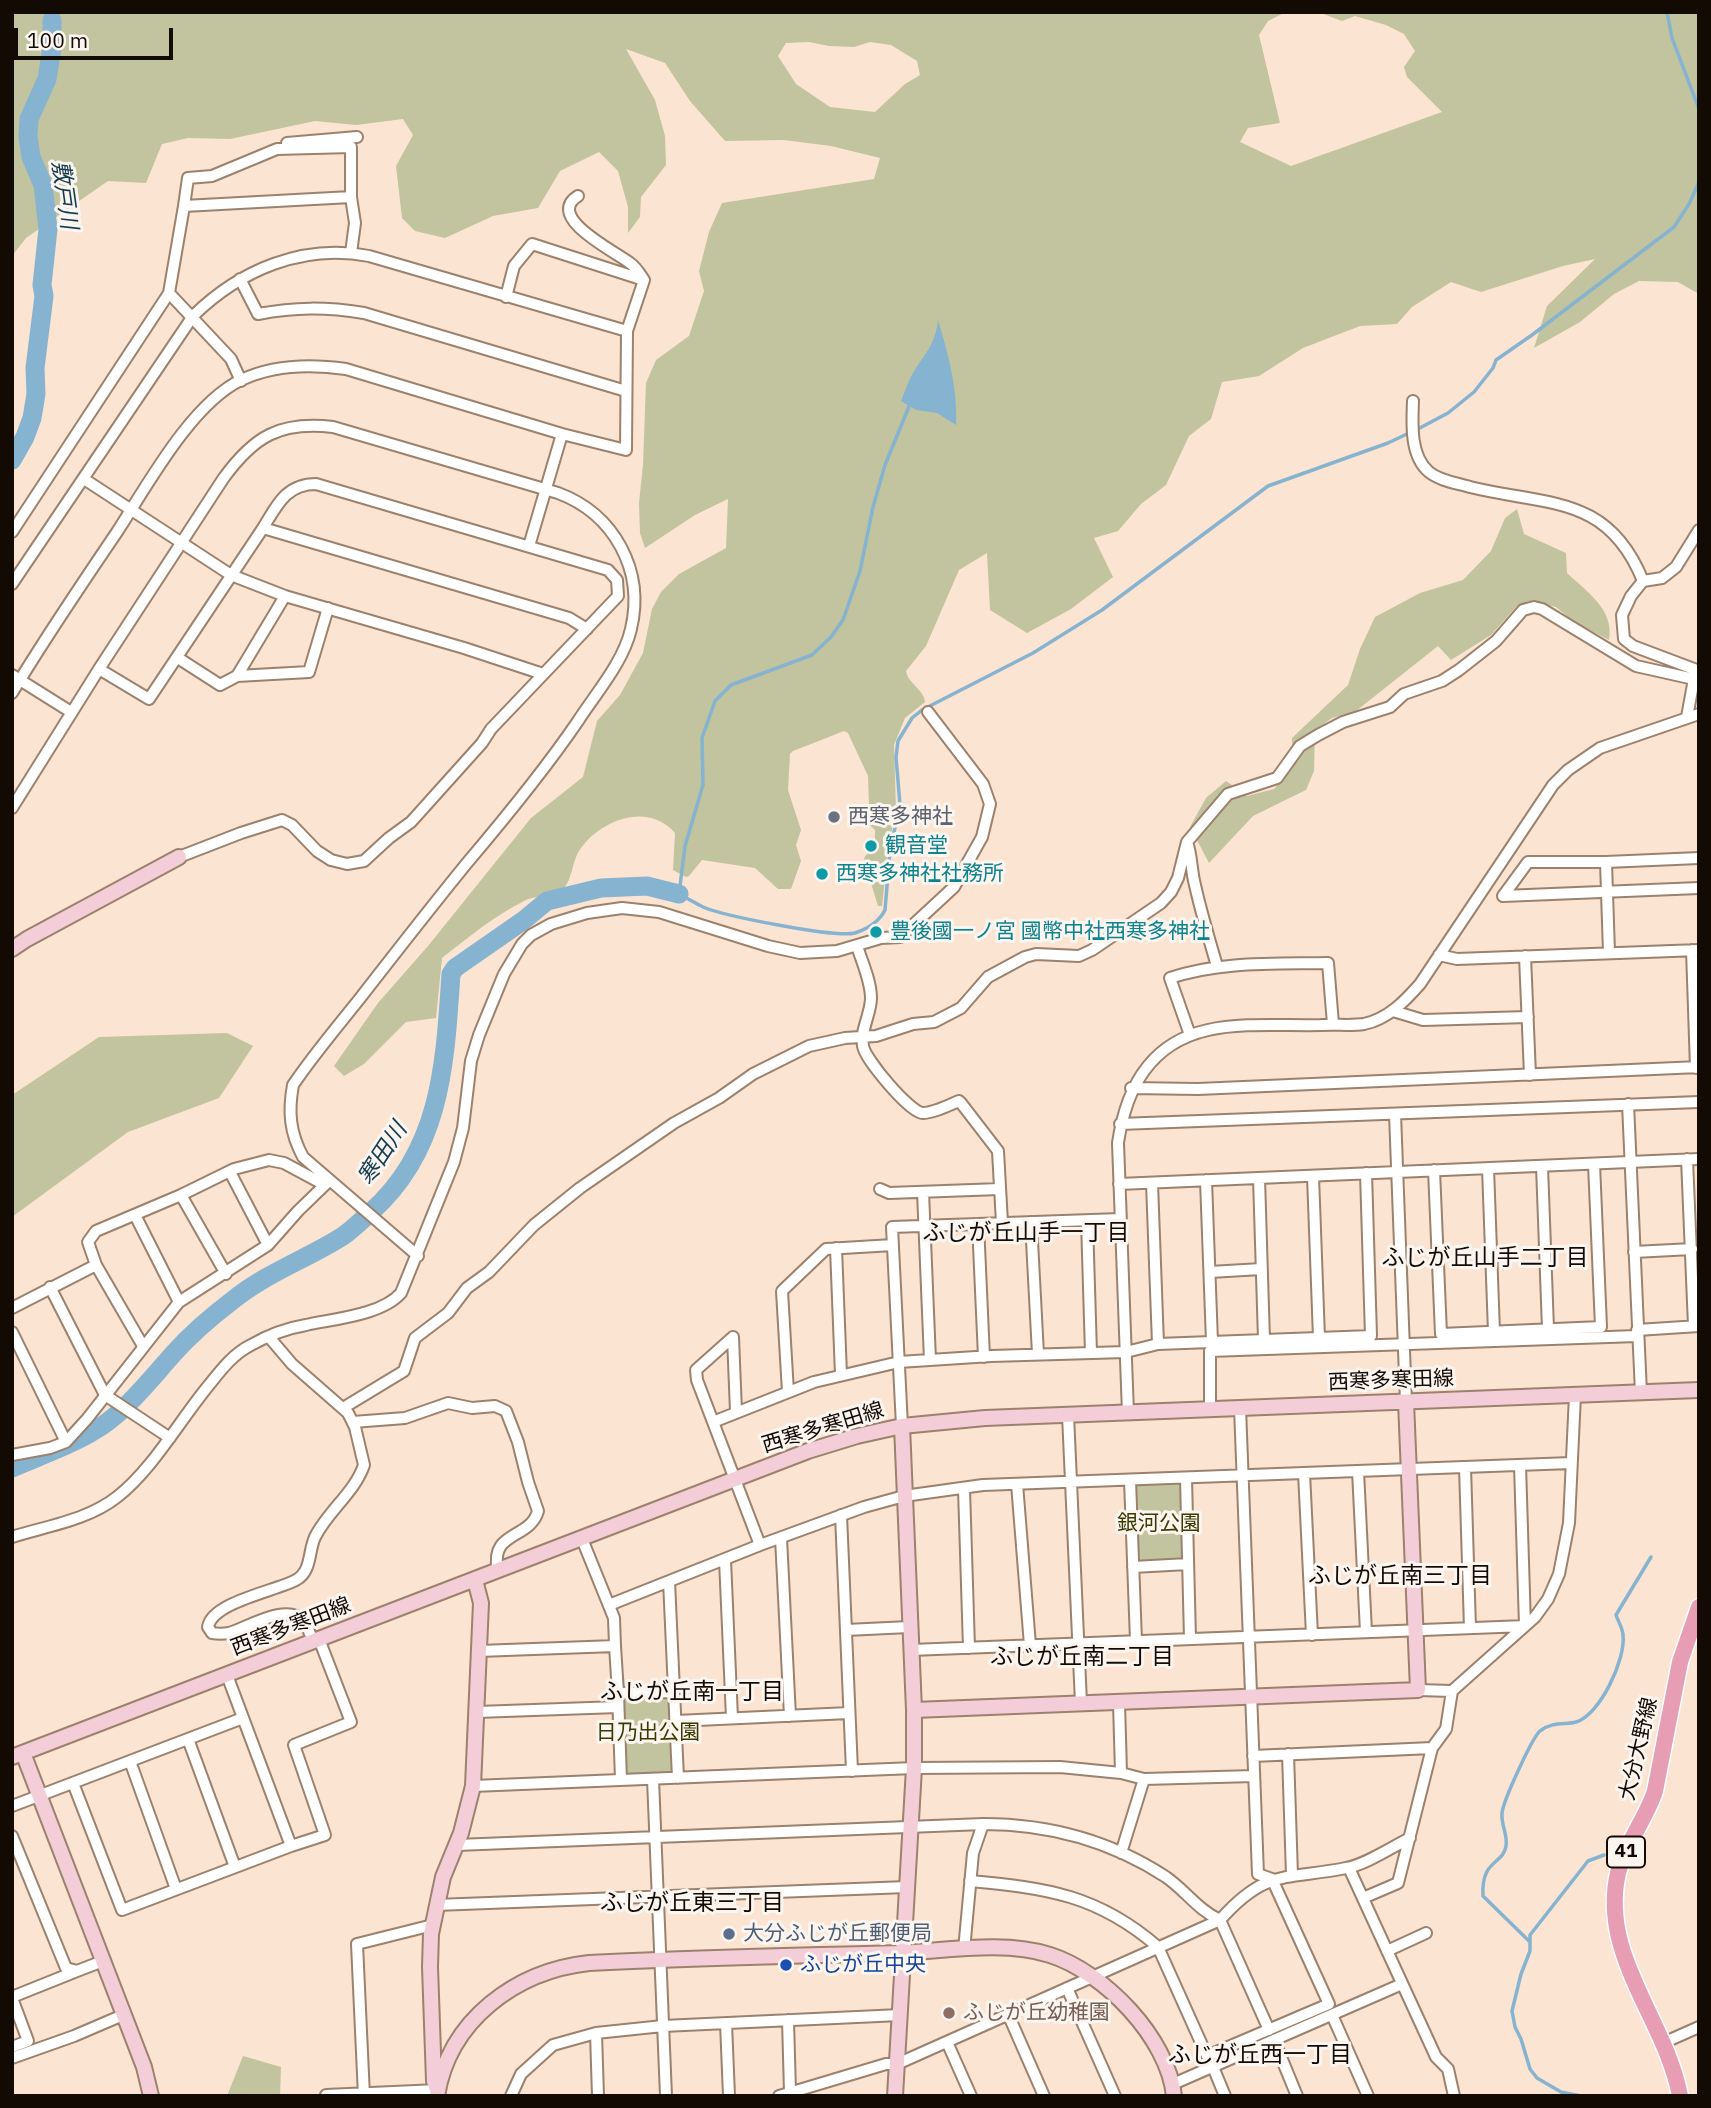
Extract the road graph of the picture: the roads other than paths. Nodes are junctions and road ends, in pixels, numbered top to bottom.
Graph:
1 (357, 137) dead end
2 (277, 149) junction
3 (578, 195) dead end
4 (351, 197) junction
5 (184, 206) junction
6 (351, 253) junction
7 (240, 279) junction
8 (644, 280) junction
9 (169, 293) junction
10 (506, 297) junction
11 (193, 316) junction
12 (627, 331) junction
13 (241, 380) junction
14 (626, 391) junction
15 (1413, 401) dead end
16 (562, 434) junction
17 (85, 479) junction
18 (545, 489) junction
19 (131, 510) junction
20 (263, 528) junction
21 (1699, 530) edge
22 (12, 532) edge
23 (181, 543) junction
24 (529, 546) junction
25 (231, 575) junction
26 (1643, 582) junction
27 (12, 584) edge
28 (285, 596) junction
29 (328, 608) junction
30 (587, 629) junction
31 (178, 658) junction
32 (99, 669) junction
33 (543, 674) junction
34 (237, 676) junction
35 (16, 677) edge
36 (1694, 679) junction
37 (12, 693) edge
38 (71, 712) junction
39 (928, 712) dead end
40 (1693, 716) edge
41 (12, 808) edge
42 (1187, 842) junction
43 (179, 858) joint
44 (1699, 858) edge
45 (1606, 862) junction
46 (1699, 888) edge
47 (1608, 892) junction
48 (857, 946) junction
49 (12, 949) edge
50 (1695, 950) edge
51 (1609, 953) junction
52 (1439, 955) junction
53 (1525, 956) junction
54 (1217, 966) junction
55 (1393, 1011) junction
56 (1528, 1017) junction
57 (1333, 1024) junction
58 (1189, 1035) junction
59 (863, 1037) junction
60 (1697, 1067) edge
61 (1530, 1075) junction
62 (1131, 1088) junction
63 (1699, 1102) edge
64 (1628, 1104) junction
65 (1395, 1114) junction
66 (1120, 1124) junction
67 (1693, 1159) edge
68 (1630, 1162) junction
69 (1594, 1164) junction
70 (1542, 1166) junction
71 (1488, 1168) junction
72 (1434, 1170) junction
73 (230, 1172) junction
74 (1398, 1172) junction
75 (1366, 1173) junction
76 (1313, 1175) junction
77 (1259, 1178) junction
78 (1206, 1180) junction
79 (327, 1183) junction
80 (1152, 1183) junction
81 (1119, 1184) junction
82 (880, 1189) dead end
83 (1000, 1189) junction
84 (923, 1192) junction
85 (181, 1195) junction
86 (135, 1215) junction
87 (1695, 1218) edge
88 (1120, 1219) junction
89 (1087, 1220) junction
90 (1031, 1222) junction
91 (1002, 1223) junction
92 (978, 1224) junction
93 (925, 1226) junction
94 (268, 1245) junction
95 (893, 1245) junction
96 (836, 1248) junction
97 (1692, 1249) junction
98 (1634, 1252) junction
99 (418, 1256) junction
100 (96, 1265) junction
101 (1261, 1269) junction
102 (1210, 1272) junction
103 (1695, 1272) edge
104 (226, 1274) junction
105 (50, 1287) junction
106 (178, 1302) junction
107 (12, 1308) edge
108 (1696, 1326) edge
109 (1548, 1329) junction
110 (12, 1332) edge
111 (1494, 1332) junction
112 (1637, 1333) junction
113 (269, 1337) junction
114 (1319, 1338) junction
115 (1264, 1340) junction
116 (1212, 1342) junction
117 (1158, 1344) junction
118 (1404, 1344) junction
119 (143, 1346) junction
120 (1126, 1352) junction
121 (1091, 1353) junction
122 (1038, 1354) junction
123 (984, 1357) junction
124 (930, 1360) junction
125 (899, 1362) junction
126 (841, 1375) junction
127 (1699, 1390) edge
128 (788, 1392) junction
129 (1641, 1393) junction
130 (105, 1395) junction
131 (1575, 1395) junction
132 (1406, 1402) junction
133 (343, 1408) junction
134 (1240, 1408) junction
135 (1210, 1410) junction
136 (736, 1412) junction
137 (1128, 1413) junction
138 (1068, 1415) junction
139 (353, 1422) junction
140 (713, 1422) junction
141 (902, 1426) junction
142 (170, 1438) junction
143 (66, 1442) junction
144 (12, 1455) edge
145 (1571, 1463) junction
146 (1520, 1465) junction
147 (1465, 1467) junction
148 (1409, 1469) junction
149 (1358, 1471) junction
150 (1304, 1473) junction
151 (1242, 1476) junction
152 (1186, 1478) junction
153 (735, 1480) junction
154 (1130, 1480) junction
155 (1071, 1482) junction
156 (1017, 1484) junction
157 (964, 1489) junction
158 (904, 1496) junction
159 (841, 1516) junction
160 (12, 1537) edge
161 (781, 1538) junction
162 (582, 1539) junction
163 (760, 1545) junction
164 (725, 1560) junction
165 (1188, 1564) junction
166 (1133, 1567) junction
167 (498, 1570) junction
168 (475, 1580) junction
169 (669, 1581) junction
170 (609, 1605) junction
171 (1699, 1607) edge
172 (1525, 1626) junction
173 (909, 1627) junction
174 (1470, 1628) junction
175 (846, 1630) junction
176 (1415, 1630) junction
177 (1366, 1632) junction
178 (1312, 1635) junction
179 (1249, 1637) junction
180 (1190, 1639) junction
181 (316, 1640) junction
182 (1136, 1641) junction
183 (1078, 1643) junction
184 (1030, 1645) junction
185 (615, 1646) junction
186 (969, 1648) junction
187 (911, 1650) junction
188 (479, 1651) junction
189 (227, 1675) junction
190 (1418, 1690) junction
191 (1452, 1691) junction
192 (674, 1692) junction
193 (618, 1693) junction
194 (1251, 1696) junction
195 (1081, 1703) junction
196 (1119, 1703) junction
197 (618, 1707) junction
198 (914, 1710) junction
199 (477, 1712) junction
200 (849, 1713) junction
201 (790, 1716) junction
202 (243, 1718) junction
203 (732, 1718) junction
204 (676, 1721) junction
205 (188, 1739) junction
206 (1432, 1748) junction
207 (1288, 1754) junction
208 (18, 1755) edge
209 (1253, 1756) junction
210 (130, 1761) junction
211 (914, 1768) junction
212 (852, 1771) junction
213 (1121, 1773) junction
214 (1254, 1776) junction
215 (677, 1778) junction
216 (653, 1779) junction
217 (1144, 1779) junction
218 (621, 1780) junction
219 (73, 1783) junction
220 (473, 1786) junction
221 (40, 1796) junction
222 (12, 1806) edge
223 (983, 1824) junction
224 (911, 1826) junction
225 (12, 1836) edge
226 (655, 1837) junction
227 (1410, 1838) junction
228 (457, 1844) junction
229 (291, 1846) junction
230 (1121, 1853) junction
231 (235, 1867) junction
232 (1349, 1868) junction
233 (1292, 1875) junction
234 (1272, 1879) junction
235 (970, 1881) junction
236 (907, 1887) junction
237 (176, 1889) junction
238 (658, 1896) junction
239 (1363, 1898) junction
240 (436, 1905) junction
241 (1220, 1920) junction
242 (433, 1925) junction
243 (1426, 1933) dead end
244 (1158, 1947) junction
245 (964, 1950) junction
246 (1387, 1951) junction
247 (904, 1952) junction
248 (103, 1961) junction
249 (660, 1961) junction
250 (77, 1971) junction
251 (1093, 1977) junction
252 (1402, 1984) junction
253 (1067, 1988) junction
254 (12, 1998) edge
255 (1008, 2014) junction
256 (123, 2015) junction
257 (900, 2015) junction
258 (1332, 2015) junction
259 (788, 2020) junction
260 (726, 2023) junction
261 (663, 2026) junction
262 (1699, 2026) edge
263 (596, 2033) junction
264 (1271, 2035) junction
265 (947, 2042) junction
266 (1663, 2043) junction
267 (12, 2047) edge
268 (12, 2058) edge
269 (897, 2064) junction
270 (1213, 2067) junction
271 (1173, 2090) edge
272 (897, 2092) edge
273 (438, 2093) edge
274 (785, 2094) edge
275 (326, 2095) edge
276 (364, 2095) edge
277 (151, 2096) edge
278 (511, 2096) edge
279 (598, 2096) edge
280 (666, 2096) edge
281 (729, 2096) edge
282 (971, 2096) edge
283 (1044, 2096) edge
284 (1115, 2096) edge
285 (1225, 2096) edge
286 (1297, 2096) edge
287 (1368, 2096) edge
288 (1454, 2096) edge
289 (1680, 2096) edge

1 - 2 street
2 - 4 street
2 - 5 street
3 - 8 street
4 - 5 street
4 - 6 street
5 - 9 street
6 - 7 street
6 - 10 street
7 - 11 street
7 - 14 street
8 - 10 street
8 - 12 street
9 - 11 street
9 - 22 street
10 - 12 street
11 - 13 street
11 - 17 street
12 - 14 street
13 - 16 street
13 - 19 street
14 - 16 street
15 - 26 street
16 - 18 street
17 - 19 street
17 - 27 street
18 - 23 street
18 - 24 street
18 - 79 street
19 - 23 street
19 - 35 street
20 - 24 street
20 - 25 street
20 - 30 street
21 - 26 street
23 - 25 street
23 - 32 street
24 - 30 street
25 - 28 street
25 - 31 street
26 - 36 street
28 - 29 street
28 - 34 street
29 - 33 street
29 - 34 street
30 - 33 street
31 - 32 street
31 - 34 street
32 - 38 street
33 - 43 street
35 - 37 street
35 - 38 street
36 - 40 street
36 - 42 street
38 - 41 street
39 - 48 street
40 - 52 street
42 - 54 street
42 - 59 street
43 - 49 street
44 - 45 street
45 - 47 street
45 - 47 street
46 - 47 street
47 - 51 street
48 - 59 street
48 - 99 street
50 - 51 street
50 - 60 street
51 - 53 street
52 - 53 street
52 - 55 street
53 - 56 street
54 - 57 street
54 - 58 street
55 - 56 street
55 - 57 street
56 - 61 street
57 - 58 street
58 - 62 street
59 - 83 street
59 - 133 street
60 - 61 street
61 - 62 street
62 - 66 street
63 - 64 street
64 - 65 street
64 - 68 street
65 - 66 street
65 - 74 street
66 - 81 street
67 - 68 street
67 - 87 street
68 - 69 street
68 - 98 street
69 - 70 street
69 - 109 street
70 - 71 street
70 - 109 street
71 - 72 street
71 - 111 street
72 - 74 street
72 - 111 street
73 - 79 street
73 - 85 street
73 - 94 street
74 - 75 street
74 - 118 street
75 - 76 street
75 - 114 street
76 - 77 street
76 - 114 street
77 - 78 street
77 - 101 street
78 - 80 street
78 - 102 street
79 - 94 street
79 - 99 street
80 - 81 street
80 - 117 street
81 - 88 street
82 - 84 street
83 - 84 street
83 - 91 street
84 - 93 street
85 - 86 street
85 - 104 street
86 - 100 street
86 - 106 street
87 - 97 street
88 - 89 street
88 - 120 street
89 - 90 street
89 - 121 street
90 - 91 street
90 - 122 street
91 - 92 street
92 - 93 street
92 - 123 street
93 - 95 street
93 - 124 street
94 - 104 street
95 - 96 street
95 - 125 street
96 - 126 street
96 - 128 street
97 - 98 street
97 - 103 street
98 - 112 street
99 - 113 street
100 - 105 street
100 - 119 street
101 - 102 street
101 - 115 street
102 - 116 street
103 - 108 street
104 - 106 street
105 - 107 street
105 - 130 street
106 - 119 street
108 - 112 street
109 - 111 street
110 - 143 street
112 - 118 street
112 - 129 street
113 - 133 street
113 - 142 street
114 - 115 street
115 - 116 street
116 - 117 street
117 - 120 street
118 - 132 street
118 - 135 street
119 - 130 street
120 - 121 street
120 - 137 street
121 - 122 street
122 - 123 street
123 - 124 street
124 - 125 street
125 - 126 street
125 - 141 street
126 - 128 street
127 - 129 street, 西寒多寒田線
128 - 136 street
129 - 131 street, 西寒多寒田線
130 - 142 street
130 - 143 street
131 - 132 street, 西寒多寒田線
131 - 145 street
132 - 134 street, 西寒多寒田線
132 - 148 street
133 - 139 street
134 - 135 street, 西寒多寒田線
134 - 151 street
135 - 137 street, 西寒多寒田線
136 - 140 street
136 - 140 street
137 - 138 street, 西寒多寒田線
138 - 141 street, 西寒多寒田線
138 - 155 street
139 - 167 street
139 - 181 street
140 - 153 street
141 - 153 street, 西寒多寒田線
141 - 158 street
142 - 160 street
143 - 144 street
145 - 146 street
145 - 172 street
146 - 147 street
146 - 172 street
147 - 148 street
147 - 174 street
148 - 149 street
148 - 176 street
149 - 150 street
149 - 177 street
150 - 151 street
150 - 178 street
151 - 152 street
151 - 179 street
152 - 154 street
152 - 165 street
153 - 162 street, 西寒多寒田線
153 - 163 street
154 - 155 street
154 - 166 street
155 - 156 street
155 - 183 street
156 - 157 street
156 - 184 street
157 - 158 street
157 - 186 street
158 - 159 street
158 - 173 street
159 - 161 street
159 - 175 street
161 - 163 street
161 - 201 street
162 - 167 street, 西寒多寒田線
162 - 170 street
163 - 164 street
164 - 169 street
164 - 203 street
165 - 166 street
165 - 180 street
166 - 182 street
167 - 168 street, 西寒多寒田線
168 - 181 street, 西寒多寒田線
168 - 188 street
169 - 170 street
169 - 192 street
170 - 185 street
171 - 266 main road, 大分大野線 / 41
172 - 174 street
172 - 191 street
173 - 175 street
173 - 187 street
174 - 176 street
175 - 200 street
176 - 177 street
176 - 190 street
177 - 178 street
178 - 179 street
179 - 180 street
179 - 194 street
180 - 182 street
181 - 189 street, 西寒多寒田線
181 - 229 street
182 - 183 street
183 - 184 street
183 - 195 street
184 - 186 street
185 - 188 street
185 - 193 street
186 - 187 street
187 - 198 street
188 - 199 street
189 - 202 street
189 - 208 street, 西寒多寒田線
190 - 191 street
190 - 194 street
191 - 206 street
192 - 193 street
192 - 204 street
193 - 197 street
194 - 196 street
194 - 209 street
195 - 196 street
195 - 198 street
196 - 213 street
197 - 199 street
197 - 218 street
198 - 211 street
199 - 220 street
200 - 201 street
200 - 212 street
201 - 203 street
202 - 205 street
202 - 229 street
203 - 204 street
204 - 215 street
205 - 210 street
205 - 231 street
206 - 207 street
206 - 227 street
207 - 209 street
207 - 233 street
208 - 221 street
209 - 214 street
210 - 219 street
210 - 237 street
211 - 212 street
211 - 213 street
211 - 224 street
212 - 215 street
213 - 217 street
214 - 217 street
214 - 234 street
215 - 216 street
216 - 218 street
216 - 226 street
217 - 230 street
218 - 220 street
219 - 221 street
219 - 237 street
220 - 228 street
221 - 222 street
221 - 248 street
223 - 224 street
223 - 230 street
223 - 235 street
224 - 226 street
224 - 236 street
225 - 250 street
226 - 228 street
226 - 238 street
227 - 232 street
227 - 239 street
228 - 240 street
229 - 231 street
230 - 241 street
231 - 237 street
232 - 233 street
232 - 239 street
233 - 234 street
234 - 241 street
234 - 264 street
235 - 244 street
235 - 245 street
236 - 238 street
236 - 247 street
238 - 240 street
238 - 249 street
239 - 246 street
240 - 242 street
241 - 244 street
241 - 264 street
242 - 273 street
242 - 276 street
243 - 246 street
244 - 251 street
244 - 264 street
245 - 247 street
245 - 251 street
246 - 252 street
247 - 249 street
247 - 257 street
248 - 250 street
248 - 256 street
249 - 261 street
249 - 273 street
250 - 254 street
251 - 253 street
251 - 271 street
252 - 258 street
252 - 288 street
253 - 255 street
253 - 284 street
254 - 267 street
255 - 265 street
255 - 283 street
256 - 268 street
256 - 277 street
257 - 259 street
257 - 269 street
258 - 264 street
258 - 287 street
259 - 260 street
259 - 274 street
260 - 261 street
260 - 281 street
261 - 263 street
261 - 280 street
262 - 266 street
263 - 278 street
263 - 279 street
264 - 270 street
264 - 286 street
265 - 269 street
265 - 282 street
266 - 289 main road, 大分大野線 / 41
269 - 272 street
269 - 274 street
270 - 271 street
270 - 285 street
273 - 276 street
275 - 276 street

